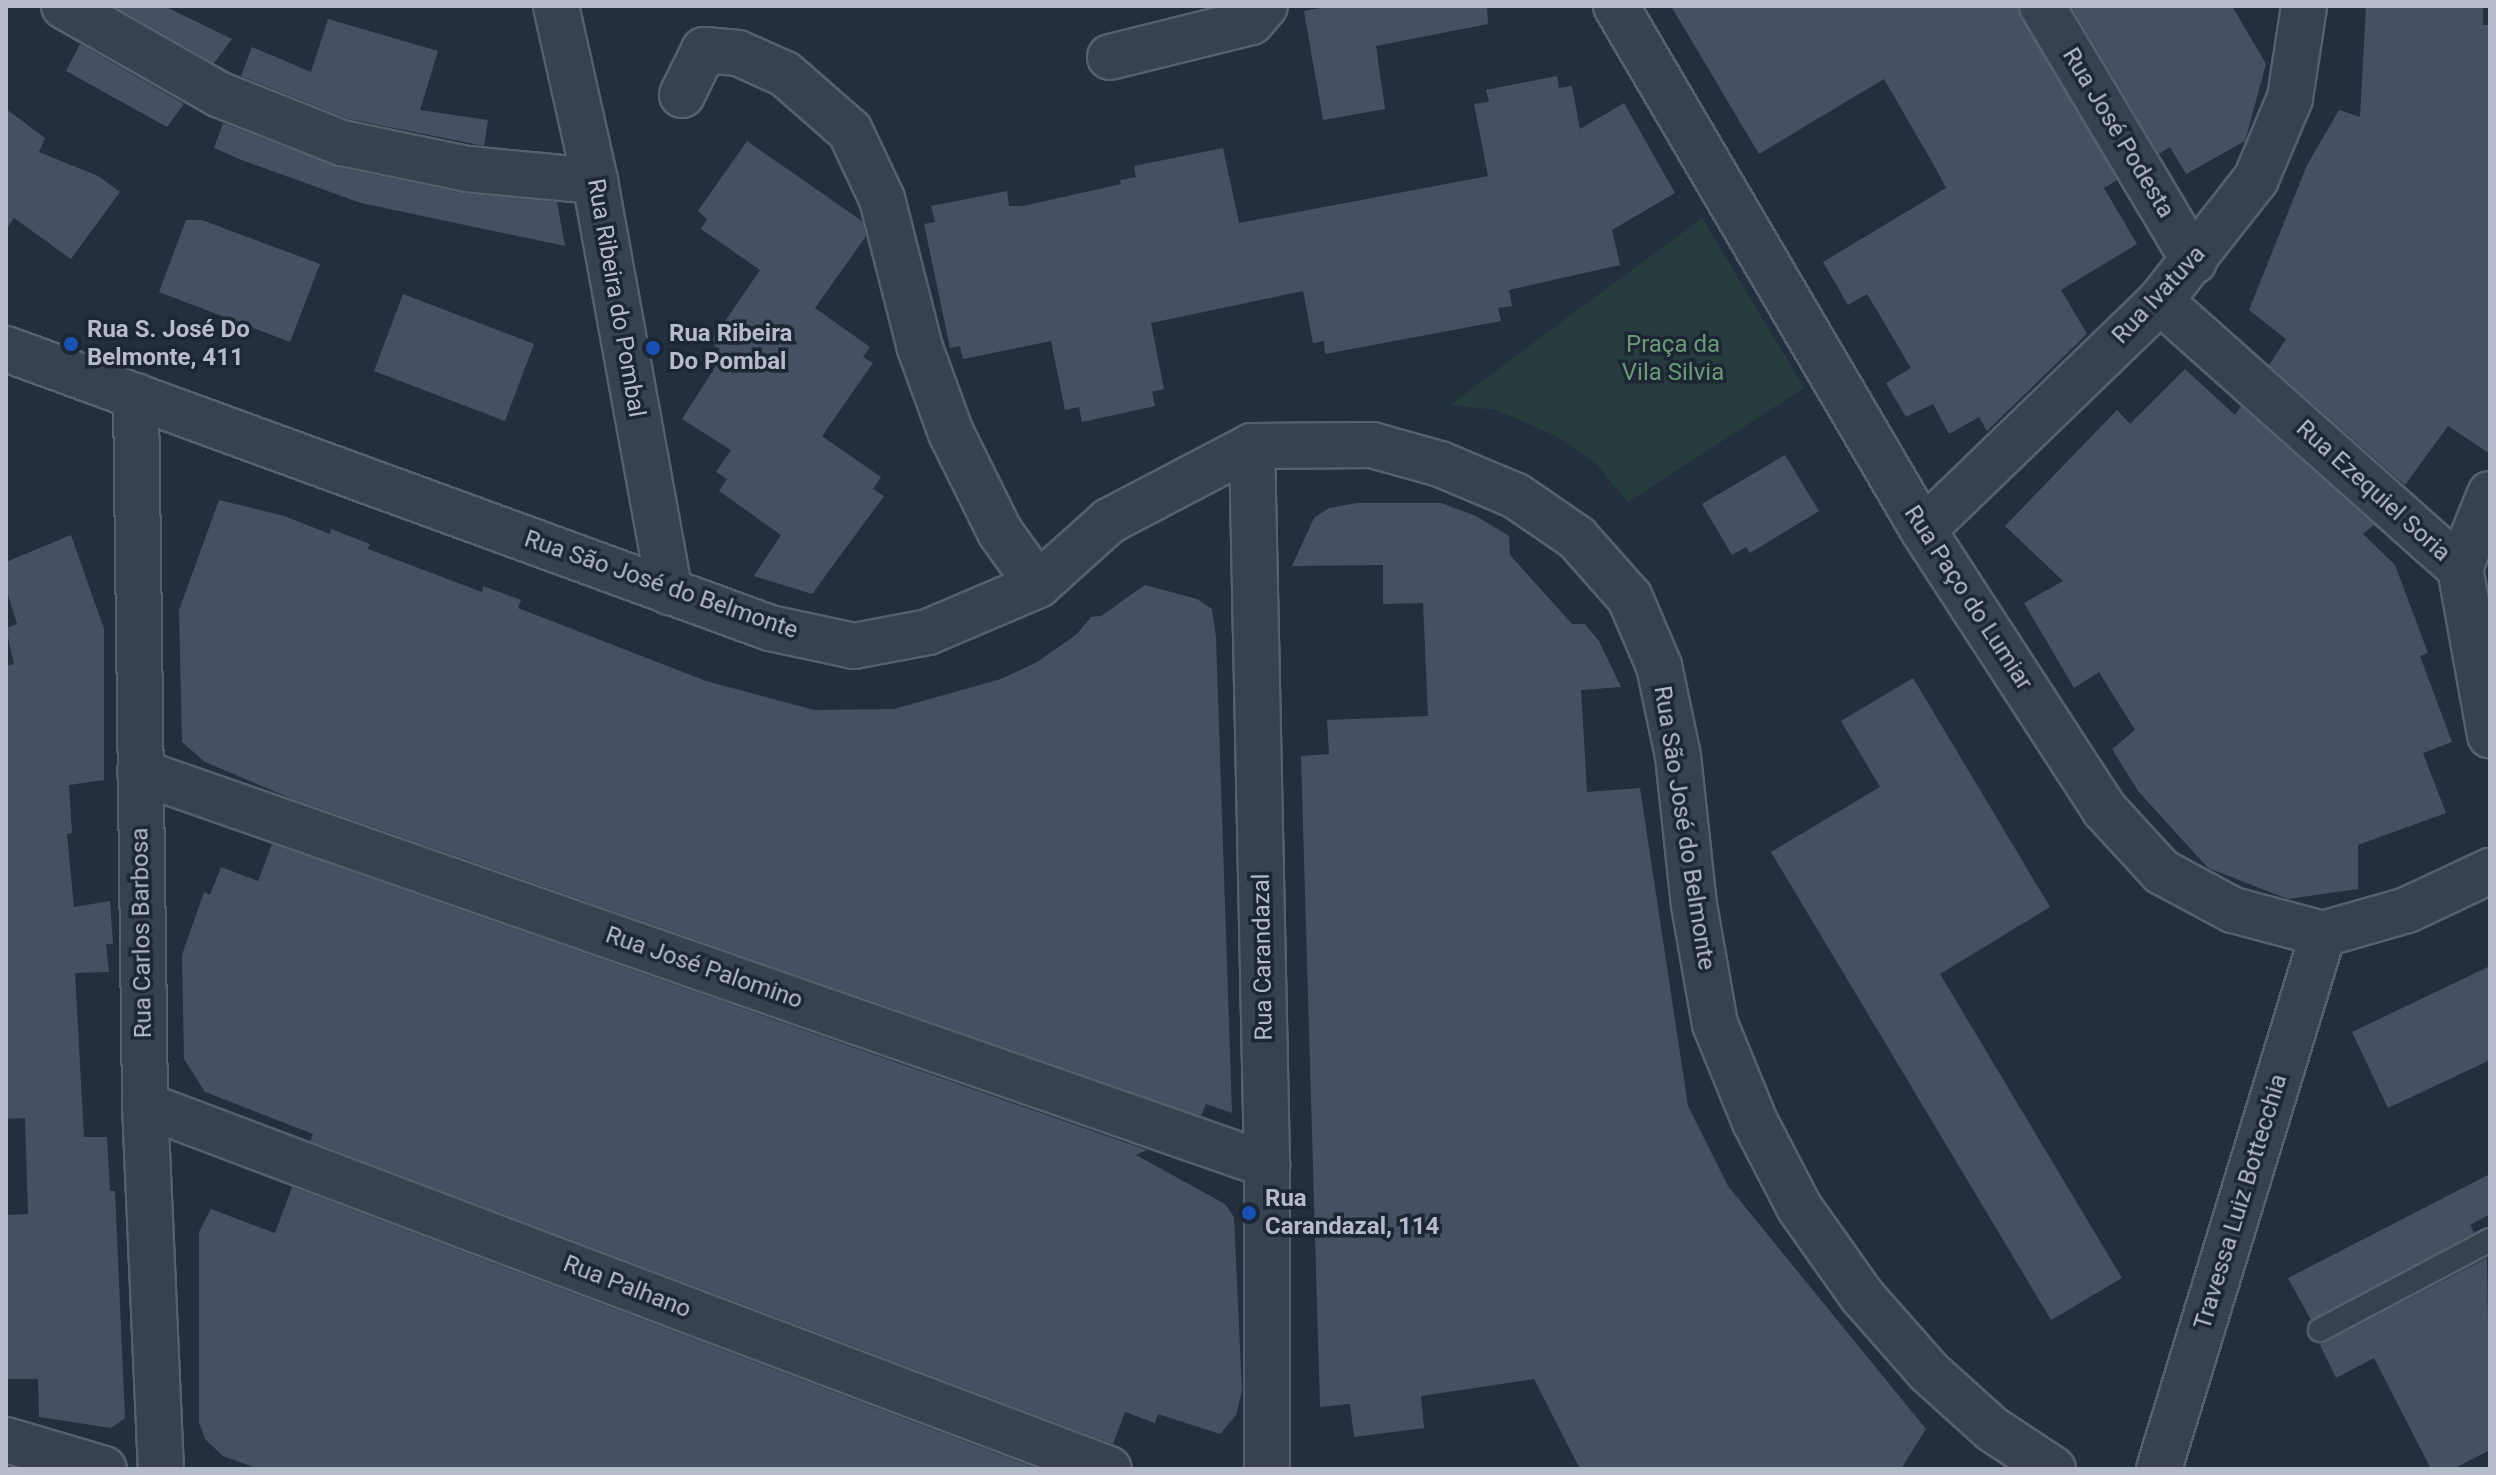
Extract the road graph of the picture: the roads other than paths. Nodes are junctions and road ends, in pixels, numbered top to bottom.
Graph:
1 (64, 6) edge
2 (556, 6) edge
3 (1265, 6) edge
4 (1616, 6) edge
5 (2042, 6) edge
6 (2304, 6) edge
7 (1110, 57) dead end
8 (682, 95) dead end
9 (595, 181) junction
10 (2194, 261) junction
11 (2160, 301) junction
12 (6, 349) edge
13 (136, 396) junction
14 (1252, 446) junction
15 (2490, 494) edge
16 (1923, 530) junction
17 (2460, 568) junction
18 (1038, 585) junction
19 (670, 592) junction
20 (2490, 735) edge
21 (140, 772) junction
22 (2490, 871) edge
23 (2323, 934) junction
24 (145, 1105) junction
25 (1267, 1165) junction
26 (2490, 1240) edge
27 (2320, 1330) dead end
28 (6, 1440) edge
29 (173, 1464) edge
30 (104, 1469) edge
31 (1109, 1469) edge
32 (1267, 1469) edge
33 (2053, 1469) edge
34 (2159, 1469) edge

1 - 9 street
2 - 9 street, Rua Ribeira do Pombal
3 - 7 street
4 - 16 street, Rua Paço do Lumiar
5 - 10 street, Rua José Podesta
6 - 10 street, Rua Ivatuva
8 - 18 street
9 - 19 street, Rua Ribeira do Pombal
10 - 11 street, Rua Ivatuva
11 - 16 street, Rua Ivatuva
11 - 17 street, Rua Ezequiel Soria
12 - 13 street, Rua São José do Belmonte
13 - 19 street, Rua São José do Belmonte
13 - 21 street, Rua Carlos Barbosa
14 - 18 street, Rua São José do Belmonte
14 - 25 street, Rua Carandazal
14 - 33 street, Rua São José do Belmonte
15 - 17 street
16 - 23 street, Rua Paço do Lumiar
17 - 20 street, Rua Ezequiel Soria
18 - 19 street, Rua São José do Belmonte
21 - 24 street, Rua Carlos Barbosa
21 - 25 street, Rua José Palomino
22 - 23 street
23 - 34 street, Travessa Luiz Bottecchia
24 - 29 street, Rua Carlos Barbosa
24 - 31 street, Rua Palhano
25 - 32 street, Rua Carandazal
26 - 27 lane
28 - 30 street

